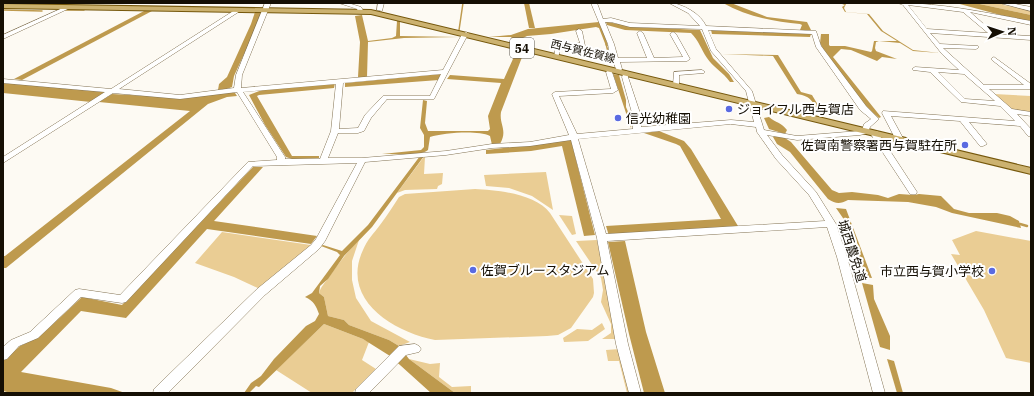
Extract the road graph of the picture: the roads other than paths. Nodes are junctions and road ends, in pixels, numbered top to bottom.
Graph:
1 (342, 3) edge
2 (381, 3) edge
3 (594, 3) edge
4 (672, 3) edge
5 (901, 3) edge
6 (1003, 3) edge
7 (350, 4) edge
8 (904, 4) edge
9 (3, 6) edge
10 (69, 7) junction
11 (266, 7) edge
12 (1031, 9) edge
13 (238, 10) junction
14 (380, 10) dead end
15 (964, 10) junction
16 (361, 12) junction
17 (1014, 13) junction
18 (602, 20) junction
19 (1031, 23) edge
20 (704, 28) junction
21 (924, 31) junction
22 (578, 32) dead end
23 (640, 33) dead end
24 (466, 34) junction
25 (673, 34) dead end
26 (995, 36) junction
27 (3, 37) edge
28 (1031, 38) edge
29 (938, 46) junction
30 (976, 47) dead end
31 (556, 56) junction
32 (652, 59) junction
33 (994, 59) dead end
34 (617, 60) junction
35 (915, 69) dead end
36 (932, 70) junction
37 (618, 71) junction
38 (446, 72) junction
39 (702, 72) dead end
40 (966, 72) junction
41 (3, 81) edge
42 (340, 81) junction
43 (676, 85) junction
44 (982, 87) junction
45 (1031, 87) edge
46 (239, 89) junction
47 (112, 91) junction
48 (753, 104) junction
49 (1001, 104) junction
50 (1010, 111) junction
51 (1031, 114) edge
52 (963, 120) junction
53 (1022, 124) junction
54 (759, 128) junction
55 (637, 130) junction
56 (335, 131) junction
57 (865, 131) junction
58 (874, 133) junction
59 (1031, 134) edge
60 (574, 137) junction
61 (900, 140) junction
62 (983, 144) dead end
63 (362, 160) junction
64 (3, 161) edge
65 (323, 161) junction
66 (281, 162) junction
67 (1031, 172) edge
68 (913, 192) dead end
69 (831, 224) junction
70 (602, 238) junction
71 (409, 349) dead end
72 (3, 355) edge
73 (159, 393) edge
74 (361, 393) edge
75 (635, 393) edge
76 (879, 393) edge

1 - 7 street
2 - 14 street
3 - 18 street
4 - 20 street, 城西農免道
5 - 8 street
6 - 17 street
7 - 16 street
8 - 15 street
8 - 21 street
9 - 10 main road, 西与賀佐賀線 / 54
10 - 13 main road, 西与賀佐賀線 / 54
10 - 27 street
11 - 13 main road, 西与賀佐賀線 / 54
11 - 16 main road, 西与賀佐賀線 / 54
11 - 46 street
12 - 17 street
13 - 47 street
15 - 17 street
15 - 26 street
16 - 24 main road, 西与賀佐賀線 / 54
17 - 19 street
18 - 20 street
18 - 34 street
20 - 48 street, 城西農免道
20 - 57 street
21 - 26 street
21 - 29 street
22 - 31 street
23 - 32 street
24 - 31 main road, 西与賀佐賀線 / 54
24 - 38 street
25 - 32 street
26 - 28 street
29 - 30 street
29 - 40 street
31 - 37 main road, 西与賀佐賀線 / 54
32 - 34 street
33 - 45 street
34 - 37 street
35 - 36 street
36 - 40 street
36 - 49 street
37 - 43 main road, 西与賀佐賀線 / 54
37 - 55 street
37 - 60 street
38 - 42 street
38 - 56 street
39 - 43 street
40 - 44 street
41 - 47 street
42 - 46 street
42 - 56 street
43 - 48 main road, 西与賀佐賀線 / 54
44 - 45 street
44 - 49 street
46 - 47 street
46 - 66 street
47 - 64 street
48 - 54 street, 城西農免道
48 - 57 main road, 西与賀佐賀線 / 54
49 - 50 street
50 - 51 street
50 - 53 street
52 - 53 street
52 - 61 street
52 - 62 street
53 - 59 street
54 - 55 street
54 - 57 street
54 - 69 street, 城西農免道
55 - 60 street
56 - 65 street
57 - 58 main road, 西与賀佐賀線 / 54
58 - 61 main road, 西与賀佐賀線 / 54
58 - 68 street
60 - 63 street
60 - 70 street
61 - 67 main road, 西与賀佐賀線 / 54
63 - 65 street
63 - 73 street
65 - 66 street
66 - 72 street
69 - 70 street
69 - 76 street, 城西農免道
70 - 75 street
71 - 74 street

